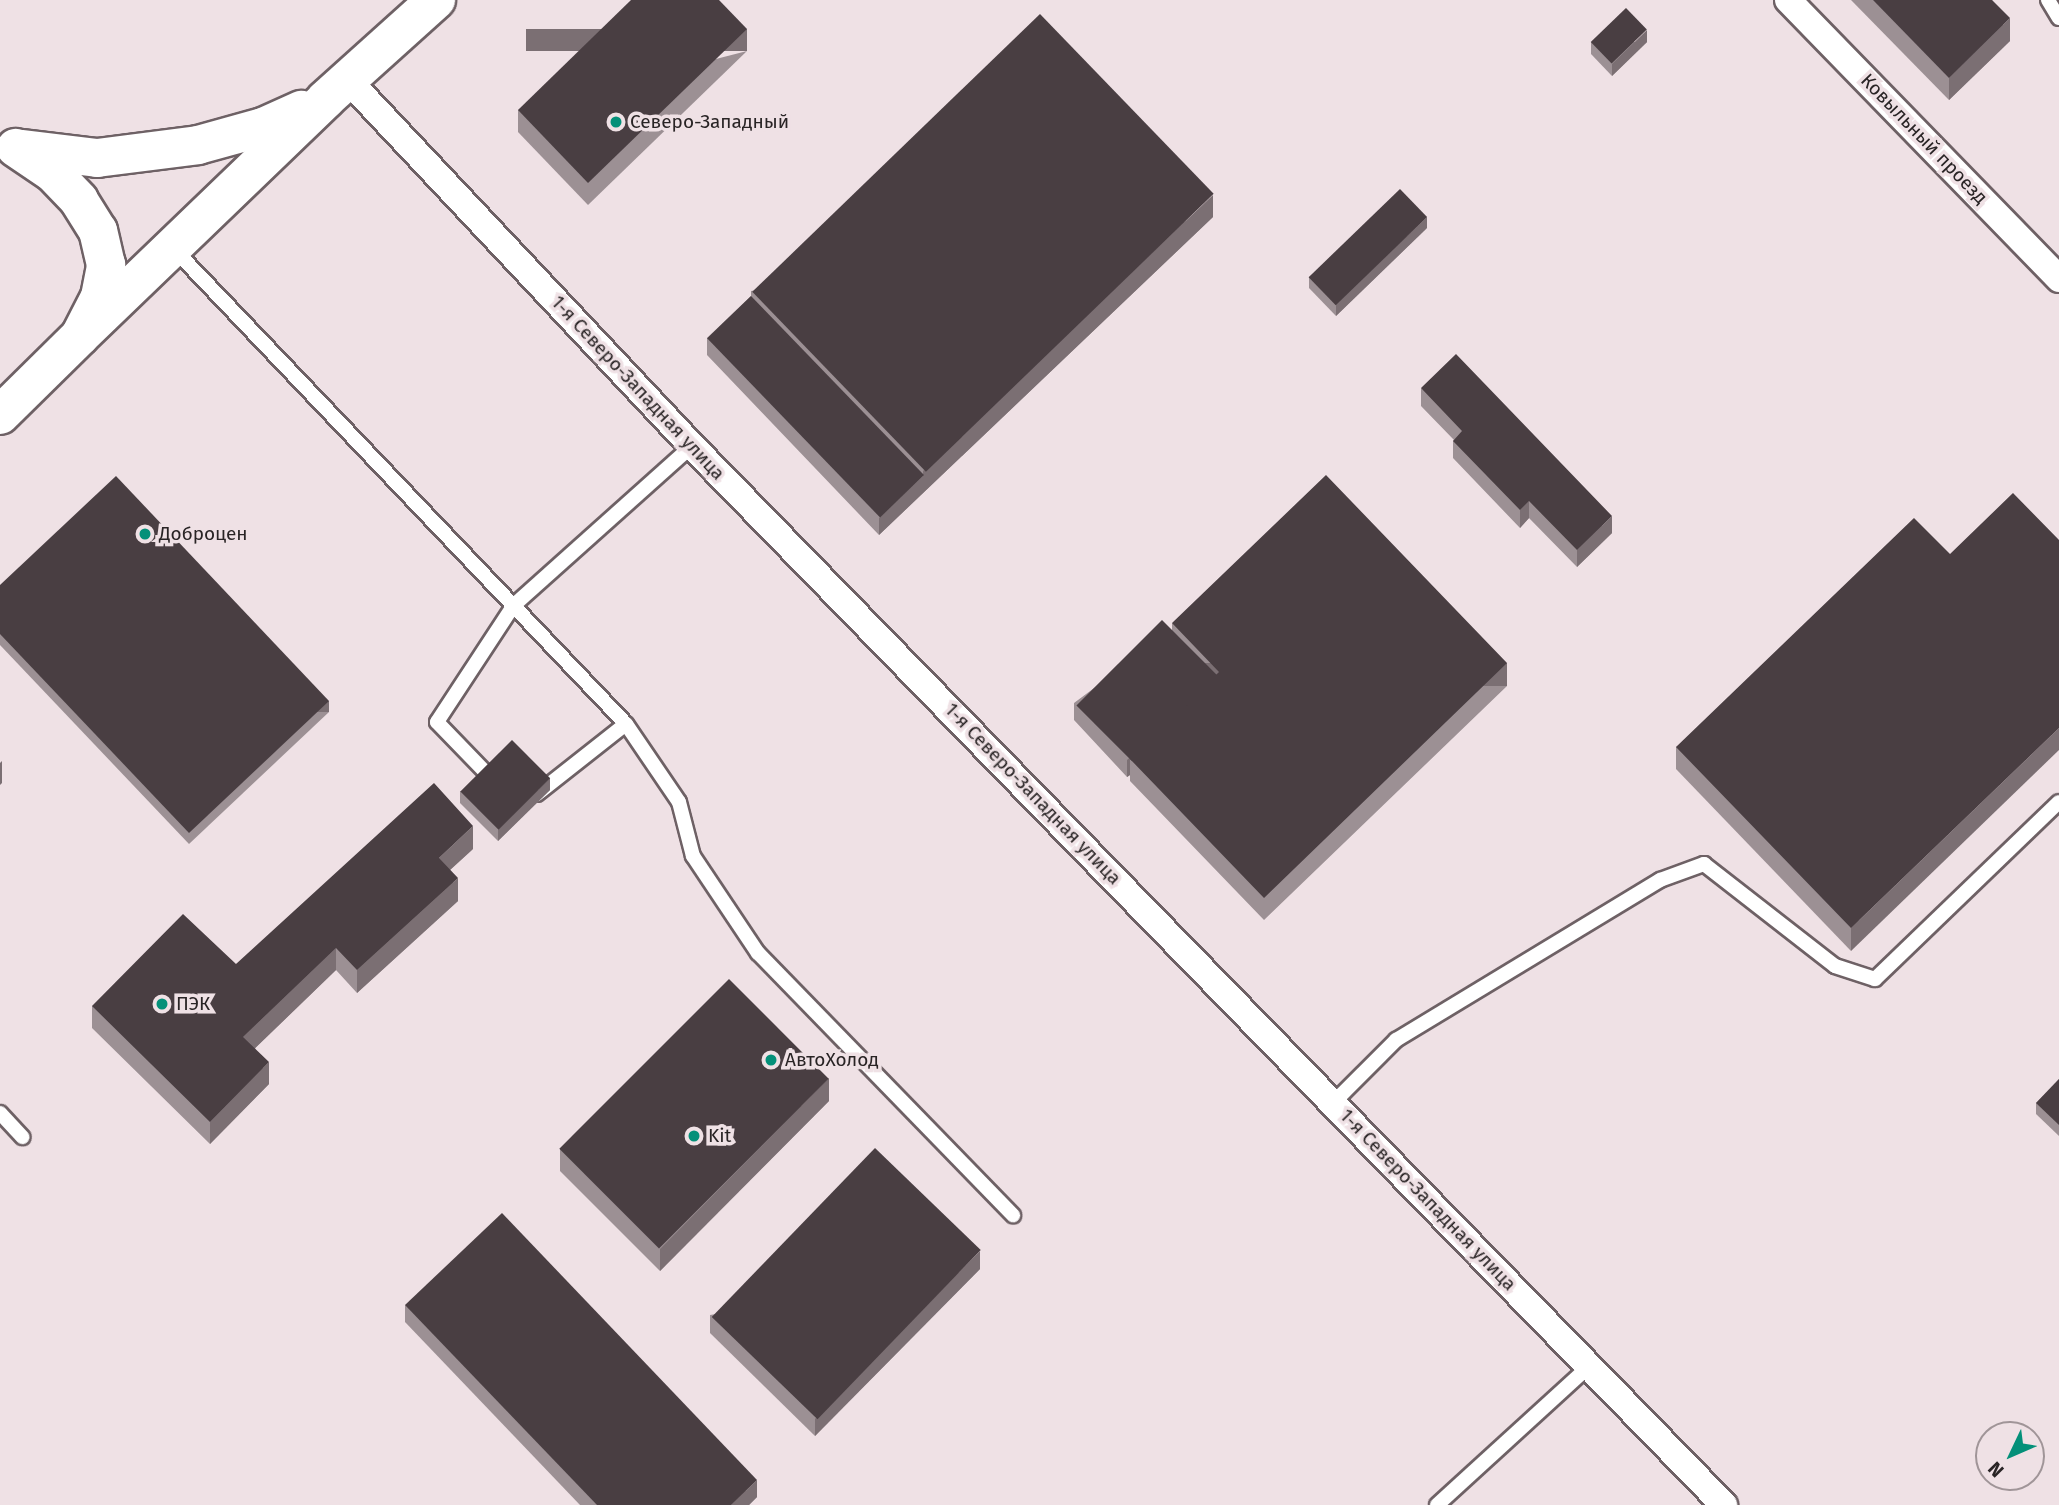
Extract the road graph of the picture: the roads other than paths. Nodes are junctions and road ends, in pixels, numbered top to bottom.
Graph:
1 (436, 0) edge
2 (1788, 0) edge
3 (2048, 0) edge
4 (2059, 18) edge
5 (336, 89) junction
6 (8, 146) edge
7 (172, 247) junction
8 (2059, 279) edge
9 (80, 337) junction
10 (0, 415) edge
11 (692, 446) junction
12 (514, 606) junction
13 (626, 724) junction
14 (502, 789) edge
15 (2059, 803) edge
16 (520, 808) edge
17 (1334, 1102) junction
18 (0, 1112) edge
19 (22, 1137) dead end
20 (1013, 1215) dead end
21 (1588, 1367) junction
22 (1437, 1505) edge
23 (1724, 1505) edge

1 - 5 main road
2 - 8 street, Ковыльный проезд
3 - 4 lane
5 - 6 main road
5 - 7 main road
5 - 11 street, 1-я Северо-Западная улица
6 - 9 main road
7 - 9 main road
7 - 12 lane
9 - 10 main road
11 - 12 lane
11 - 17 street, 1-я Северо-Западная улица
12 - 13 lane
12 - 14 lane
13 - 16 lane
13 - 20 lane
15 - 17 lane
17 - 21 street, 1-я Северо-Западная улица
18 - 19 lane
21 - 22 lane
21 - 23 street, 1-я Северо-Западная улица

